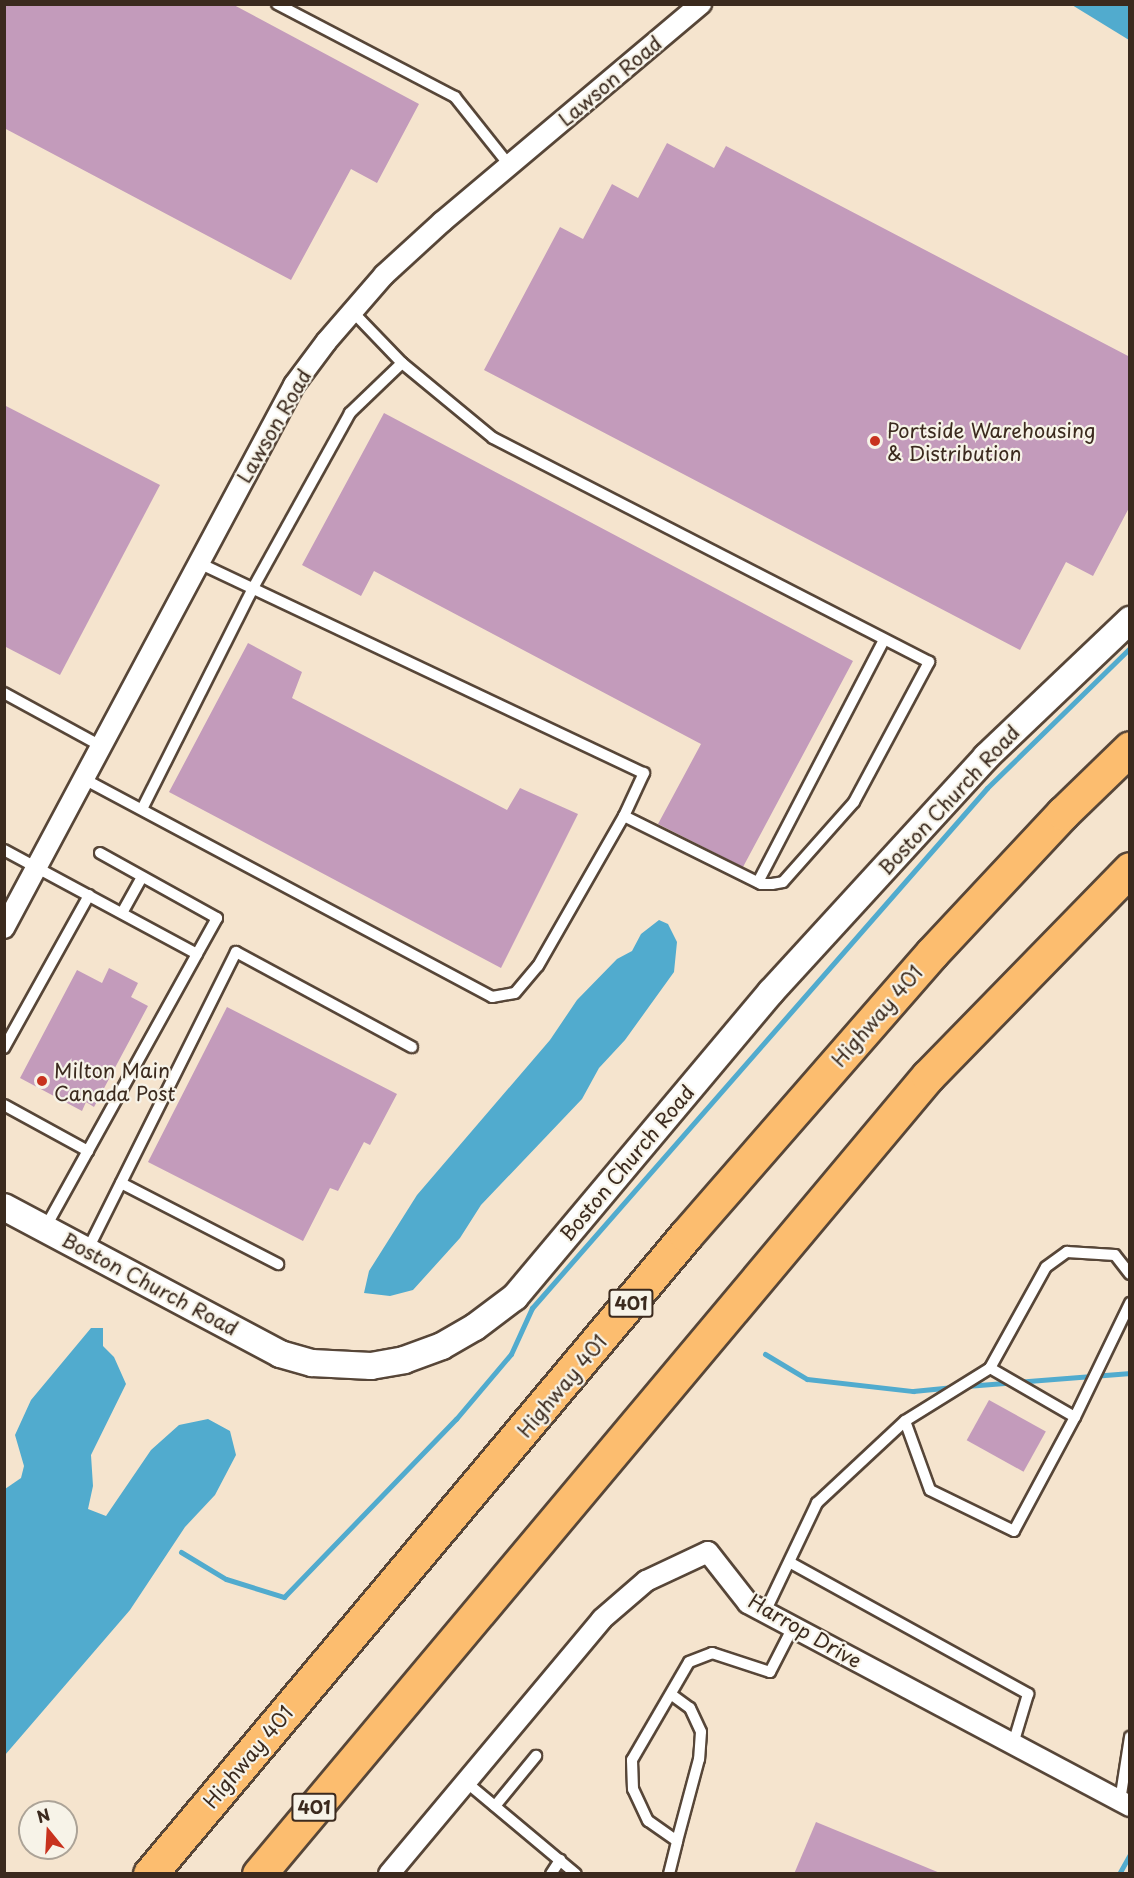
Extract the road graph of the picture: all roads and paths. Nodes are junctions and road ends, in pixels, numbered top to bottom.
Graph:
1 (277, 4) edge
2 (701, 4) edge
3 (509, 165) junction
4 (352, 311) junction
5 (402, 363) junction
6 (199, 563) junction
7 (253, 588) junction
8 (1130, 620) edge
9 (885, 640) junction
10 (4, 693) edge
11 (102, 746) junction
12 (1130, 748) edge
13 (84, 779) junction
14 (142, 809) junction
15 (624, 816) junction
16 (4, 850) edge
17 (100, 854) dead end
18 (37, 866) junction
19 (1130, 869) edge
20 (142, 877) junction
21 (758, 882) junction
22 (89, 895) junction
23 (122, 913) junction
24 (4, 928) edge
25 (197, 954) junction
26 (412, 1047) dead end
27 (4, 1048) edge
28 (4, 1106) edge
29 (87, 1151) junction
30 (121, 1183) junction
31 (4, 1207) edge
32 (45, 1228) junction
33 (87, 1251) junction
34 (278, 1264) dead end
35 (1130, 1274) edge
36 (1130, 1302) edge
37 (990, 1368) junction
38 (1075, 1417) junction
39 (905, 1420) junction
40 (791, 1563) junction
41 (765, 1612) junction
42 (793, 1627) junction
43 (672, 1695) junction
44 (1130, 1737) edge
45 (1013, 1744) junction
46 (536, 1756) dead end
47 (466, 1782) junction
48 (1125, 1804) edge
49 (495, 1806) junction
50 (676, 1841) junction
51 (560, 1860) junction
52 (150, 1874) edge
53 (259, 1874) edge
54 (389, 1874) edge
55 (551, 1874) edge
56 (576, 1874) edge
57 (669, 1874) edge

1 - 3 lane
2 - 3 street, Lawson Road
3 - 4 street, Lawson Road
4 - 5 lane
4 - 6 street, Lawson Road
5 - 7 lane
5 - 9 lane
6 - 7 lane
6 - 11 street, Lawson Road
7 - 14 lane
7 - 15 lane
8 - 33 street, Boston Church Road
9 - 21 lane
9 - 21 lane
10 - 11 lane
11 - 13 street, Lawson Road
12 - 52 highway, Highway 401 / 401
13 - 14 lane
13 - 18 street, Lawson Road
14 - 15 lane
15 - 21 lane
16 - 18 lane
17 - 20 lane
18 - 22 lane
18 - 24 street, Lawson Road
19 - 53 highway, 401
20 - 23 lane
20 - 25 lane
22 - 23 lane
22 - 27 lane
23 - 25 lane
25 - 29 lane
26 - 30 lane
28 - 29 lane
29 - 32 lane
30 - 33 lane
30 - 34 lane
31 - 32 street, Boston Church Road
32 - 33 street, Boston Church Road
35 - 37 lane
36 - 38 lane
37 - 38 lane
37 - 39 lane
38 - 39 lane
39 - 40 lane
40 - 41 lane
40 - 45 lane
41 - 42 street, Harrop Drive
41 - 47 street, Harrop Drive
42 - 43 lane
42 - 45 street, Harrop Drive
43 - 50 lane
43 - 50 lane
44 - 48 lane
45 - 48 street, Harrop Drive
46 - 49 lane
47 - 49 lane
47 - 54 street, Harrop Drive
49 - 51 lane
50 - 57 lane
51 - 55 lane
51 - 56 lane

